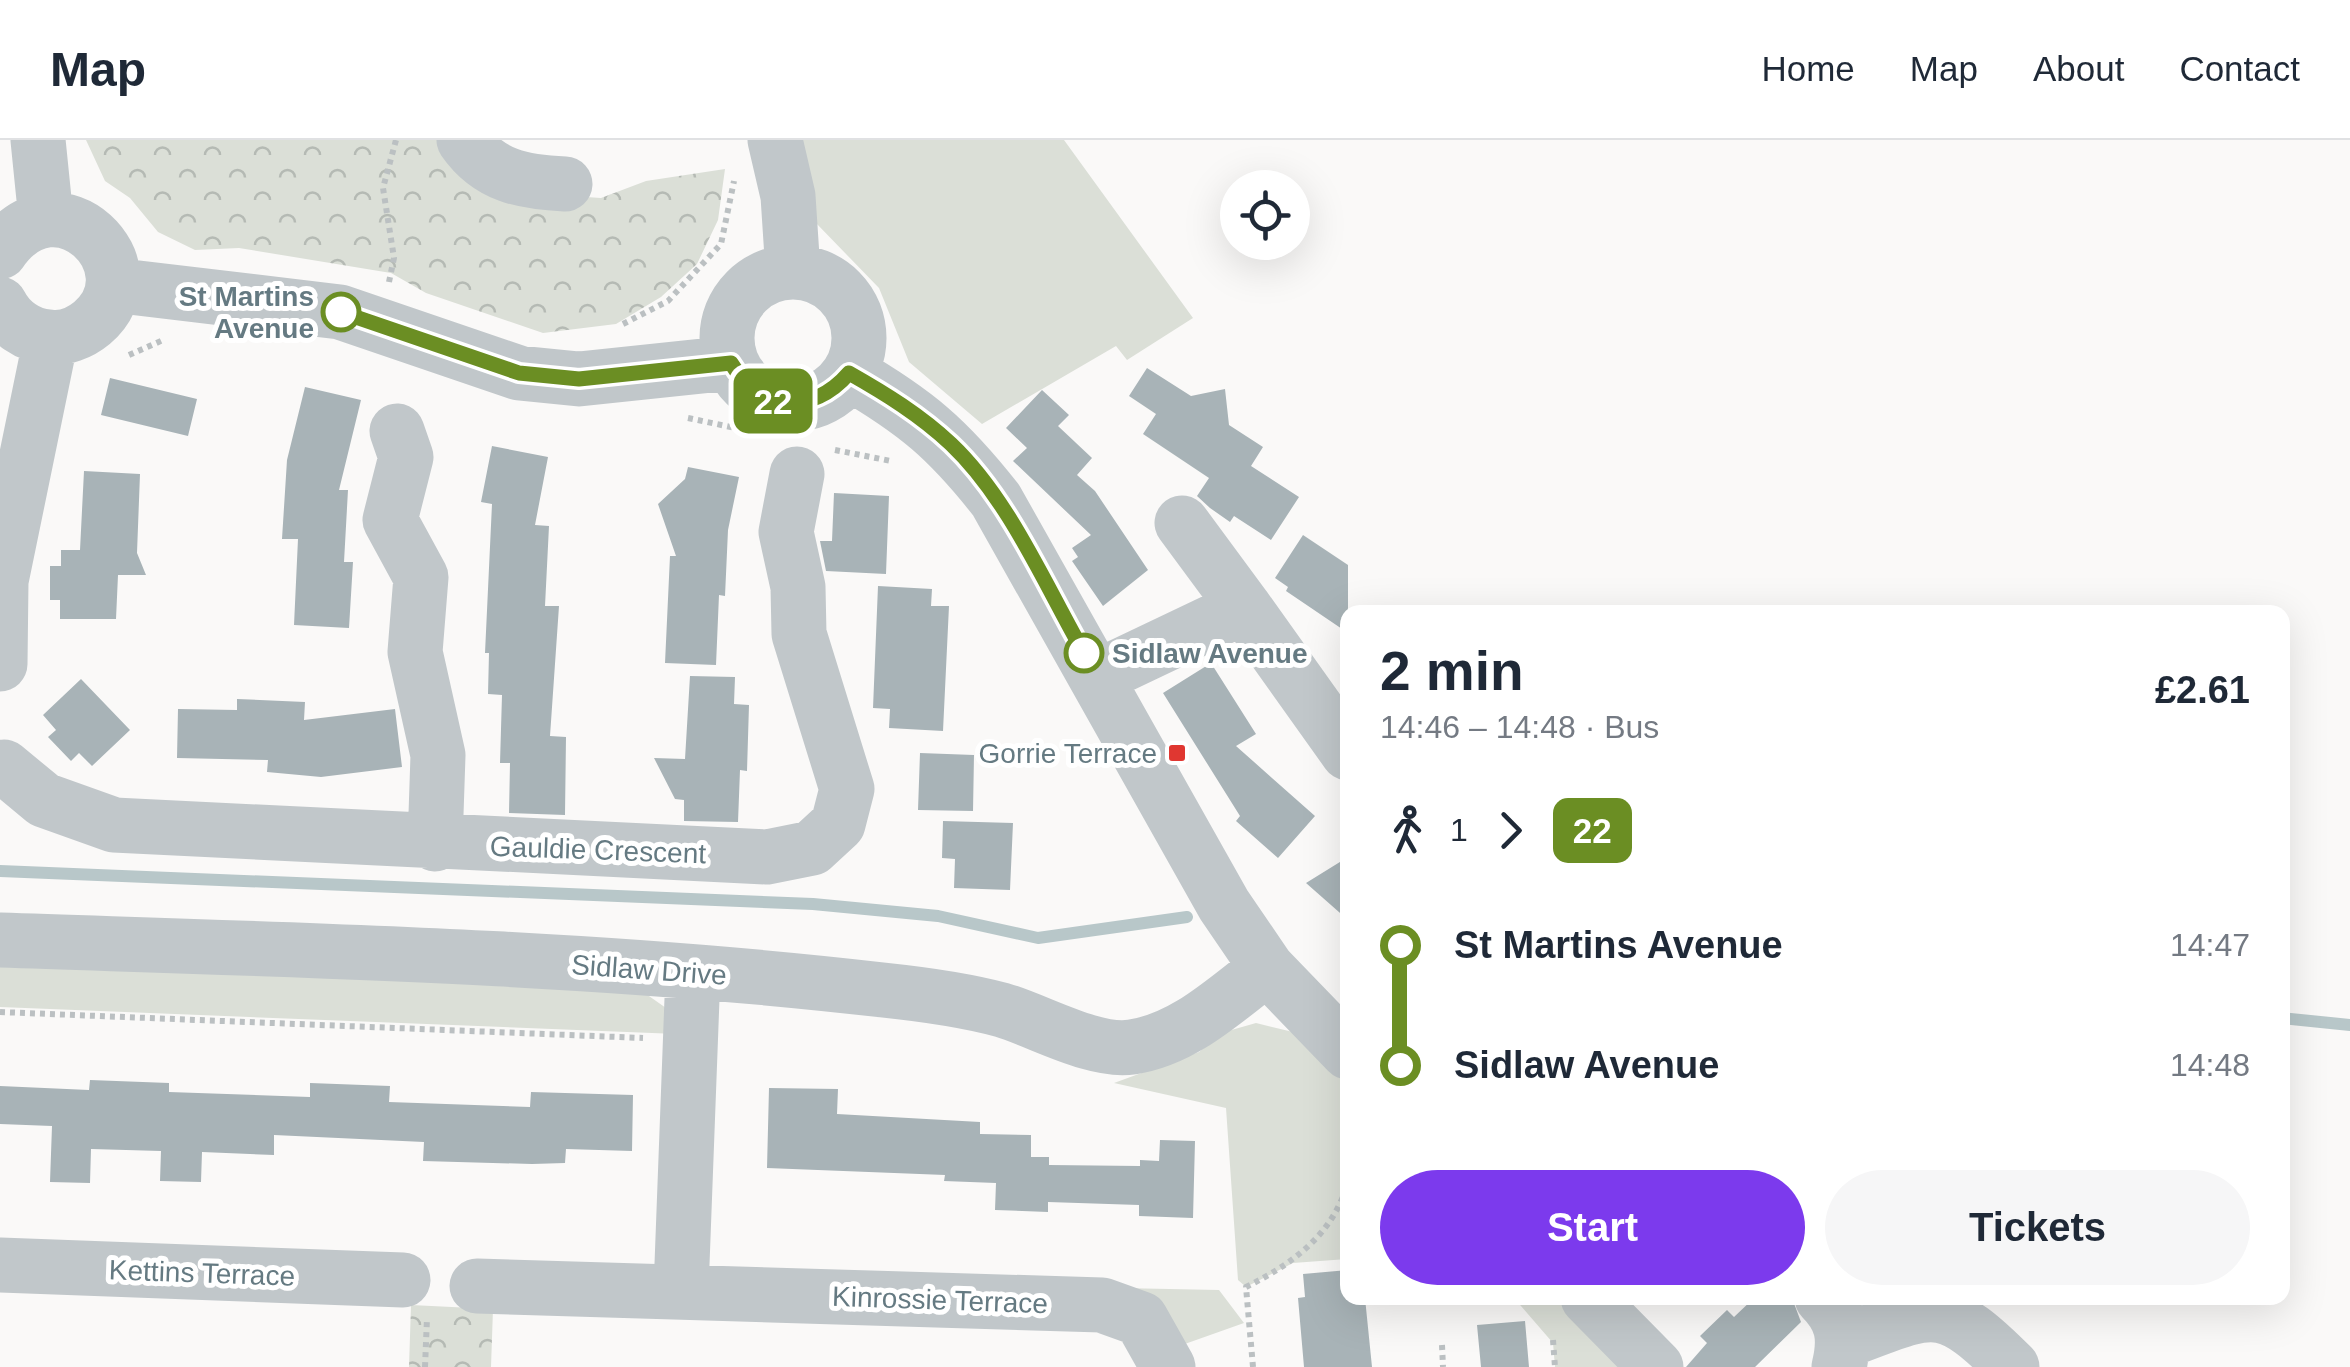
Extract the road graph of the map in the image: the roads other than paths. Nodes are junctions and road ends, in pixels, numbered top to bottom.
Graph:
1 (38, 140) edge
2 (469, 148) edge
3 (755, 156) edge
4 (565, 184) dead end
5 (46, 219) junction
6 (0, 252) edge
7 (793, 272) junction
8 (113, 285) junction
9 (0, 304) edge
10 (51, 338) junction
11 (731, 363) junction
12 (849, 373) junction
13 (397, 431) dead end
14 (797, 474) dead end
15 (1182, 523) dead end
16 (1244, 607) junction
17 (0, 664) edge
18 (1097, 677) junction
19 (1340, 742) edge
20 (1, 761) edge
21 (435, 844) junction
22 (0, 940) edge
23 (1267, 968) junction
24 (693, 972) junction
25 (1340, 1044) edge
26 (0, 1265) edge
27 (404, 1280) dead end
28 (477, 1286) dead end
29 (681, 1291) junction
30 (1595, 1305) edge
31 (1835, 1335) edge
32 (1168, 1367) edge
33 (1656, 1367) edge
34 (2012, 1367) edge

1 - 5 street
2 - 4 street
3 - 7 street
5 - 6 street
5 - 8 street
7 - 11 street
7 - 12 street
8 - 10 street
8 - 11 street
9 - 10 street
10 - 17 street
11 - 12 street
12 - 18 street
13 - 21 street
14 - 21 street, Gauldie Crescent
15 - 16 street
16 - 18 street
16 - 19 street
18 - 23 street
20 - 21 street, Gauldie Crescent
22 - 24 street, Sidlaw Drive
23 - 24 street, Sidlaw Drive
23 - 25 street
24 - 29 street
26 - 27 street, Kettins Terrace
28 - 29 street, Kinrossie Terrace
29 - 32 street, Kinrossie Terrace
30 - 33 street
31 - 34 street

